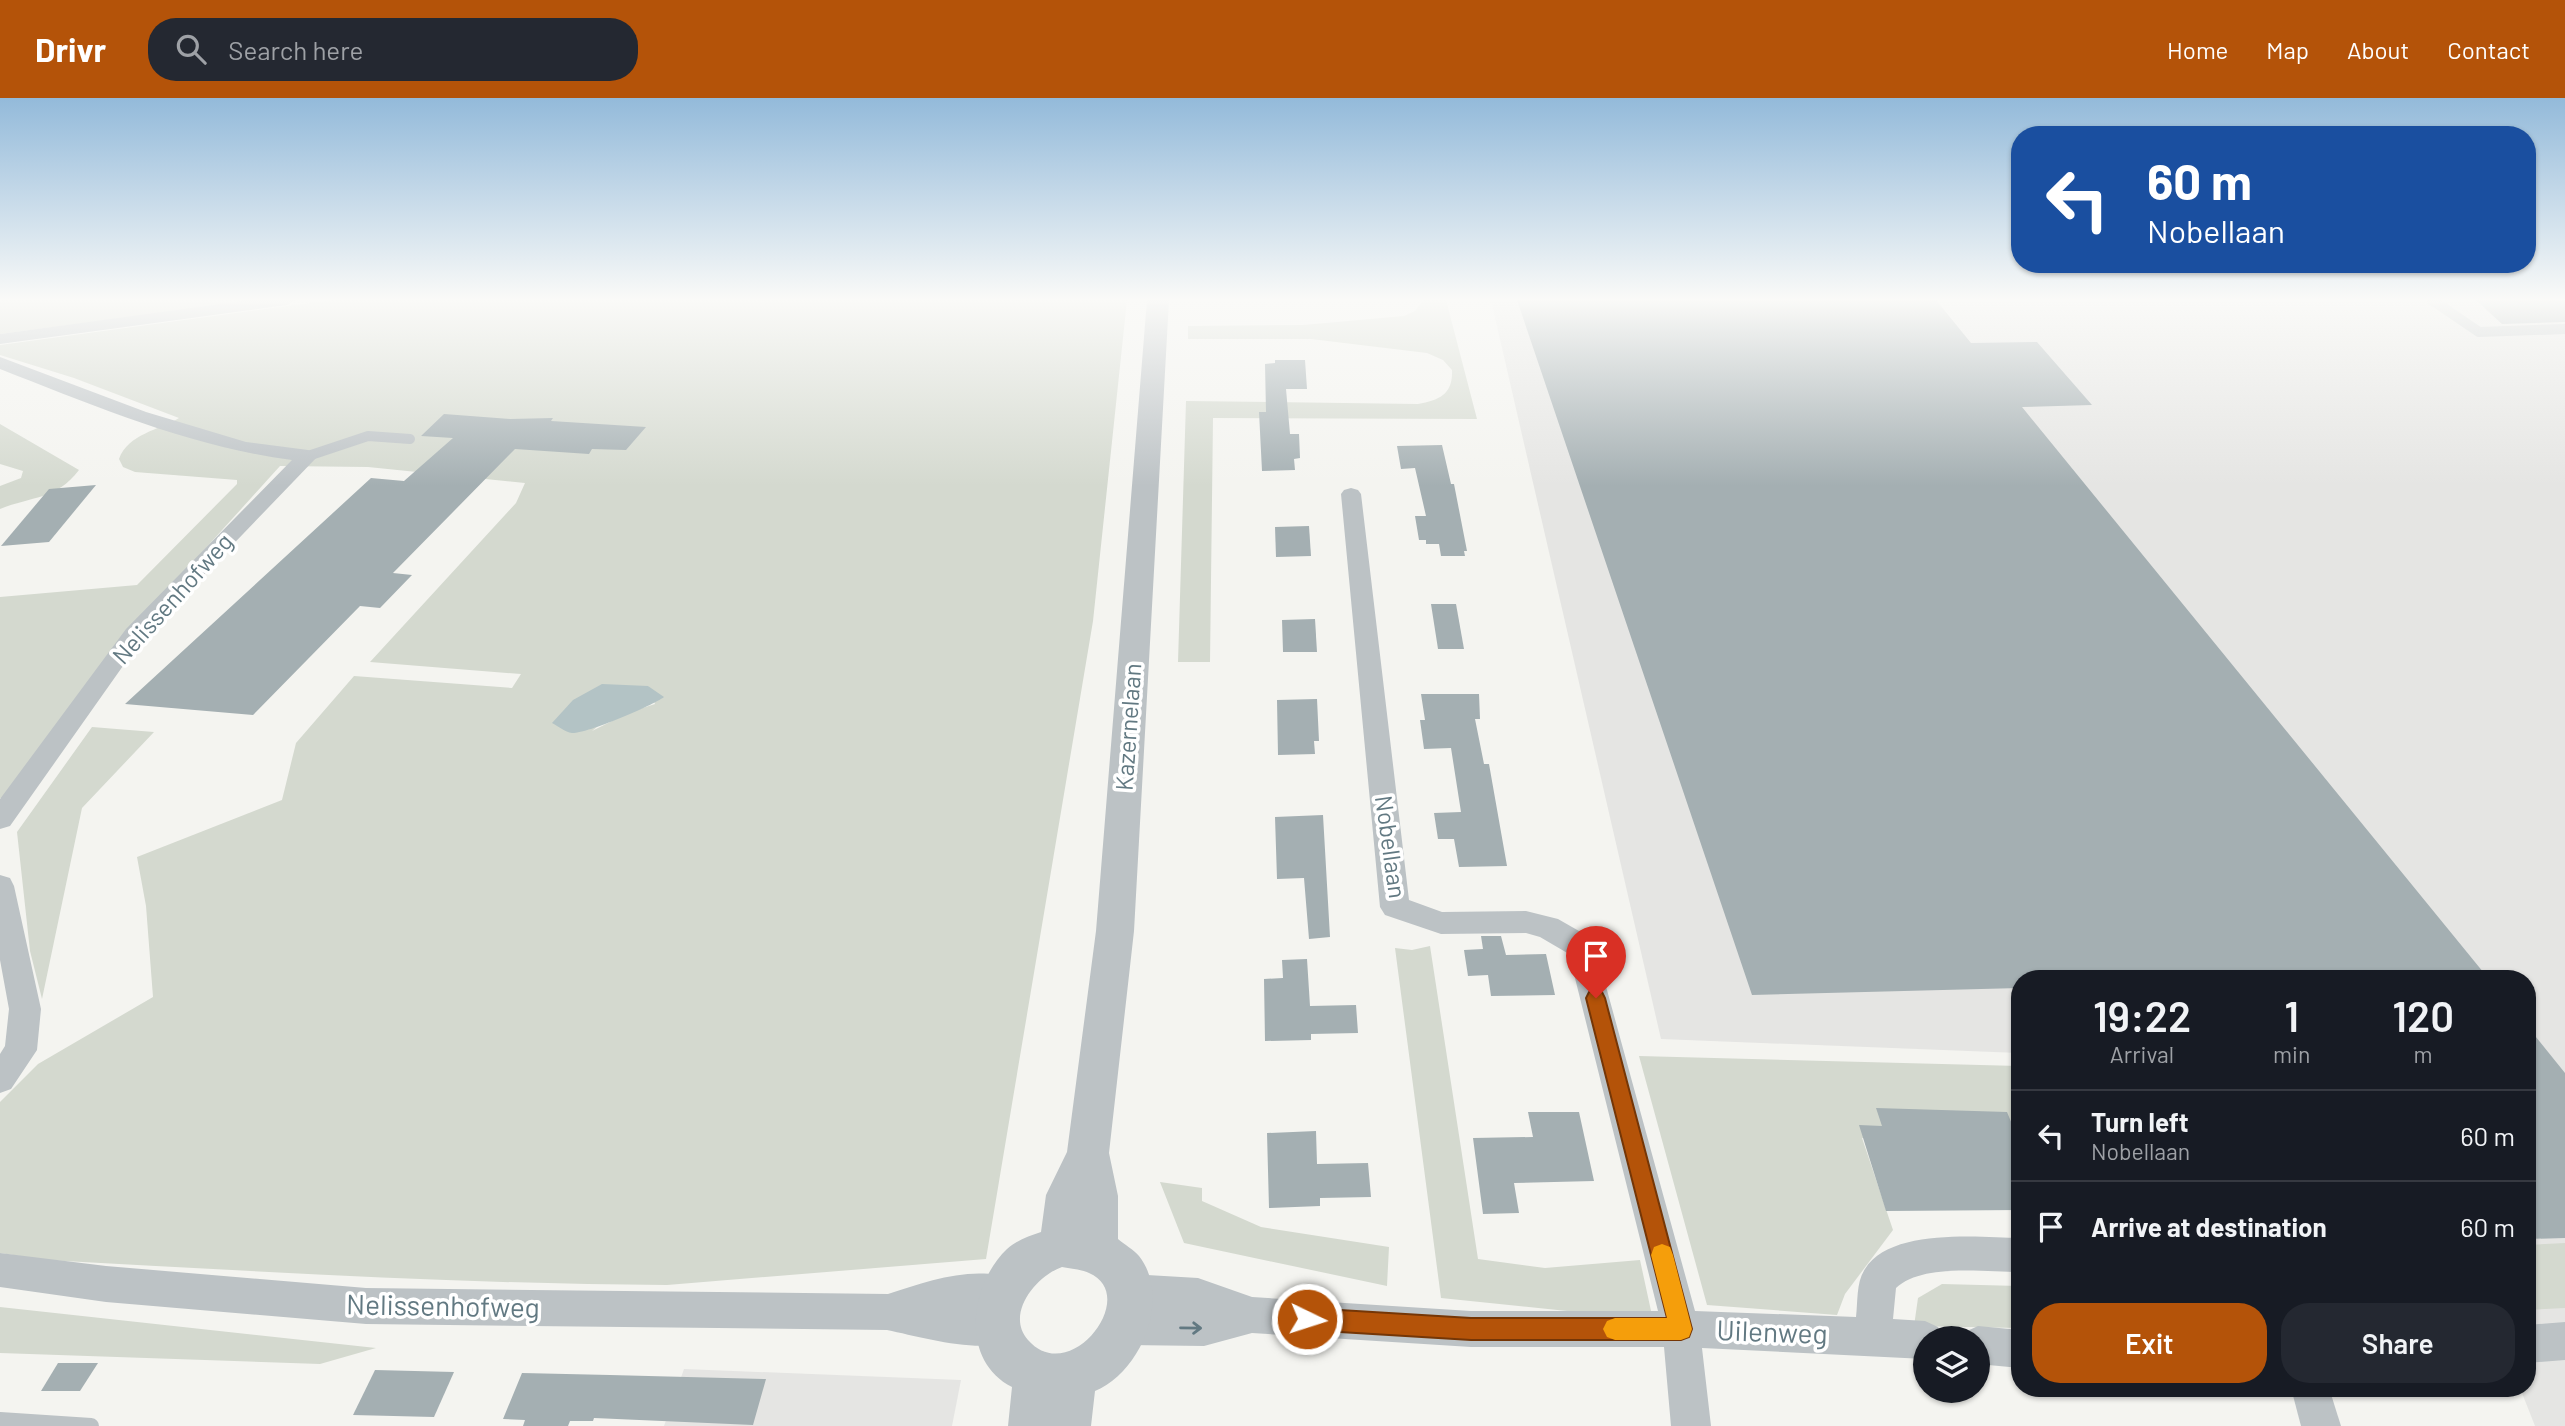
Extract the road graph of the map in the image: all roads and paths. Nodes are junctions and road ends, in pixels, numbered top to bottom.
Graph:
1 (1154, 362) edge
2 (0, 363) edge
3 (410, 439) dead end
4 (308, 456) junction
5 (1351, 494) dead end
6 (0, 819) edge
7 (0, 886) edge
8 (0, 1079) edge
9 (1079, 1248) junction
10 (2011, 1255) edge
11 (0, 1270) edge
12 (1129, 1310) junction
13 (1000, 1311) junction
14 (1681, 1329) junction
15 (1873, 1336) junction
16 (1913, 1339) edge
17 (2565, 1341) edge
18 (2536, 1343) edge
19 (1990, 1346) edge
20 (2011, 1348) edge
21 (1055, 1374) junction
22 (2313, 1397) edge
23 (0, 1420) edge
24 (91, 1426) edge
25 (1033, 1426) edge
26 (1066, 1426) edge
27 (1691, 1426) edge
28 (2321, 1426) edge

1 - 9 street, Kazernelaan
2 - 4 street
3 - 4 lane
4 - 6 street, Nelissenhofweg
5 - 14 street, Nobellaan
7 - 8 street
9 - 12 street
9 - 13 street
10 - 15 street
11 - 13 street, Nelissenhofweg
12 - 14 street, Uilenweg
12 - 21 street
13 - 21 street
14 - 15 street, Uilenweg
14 - 27 street
15 - 16 street, Uilenweg
17 - 18 street
19 - 20 street
21 - 25 street
21 - 26 street
22 - 28 street
23 - 24 lane

